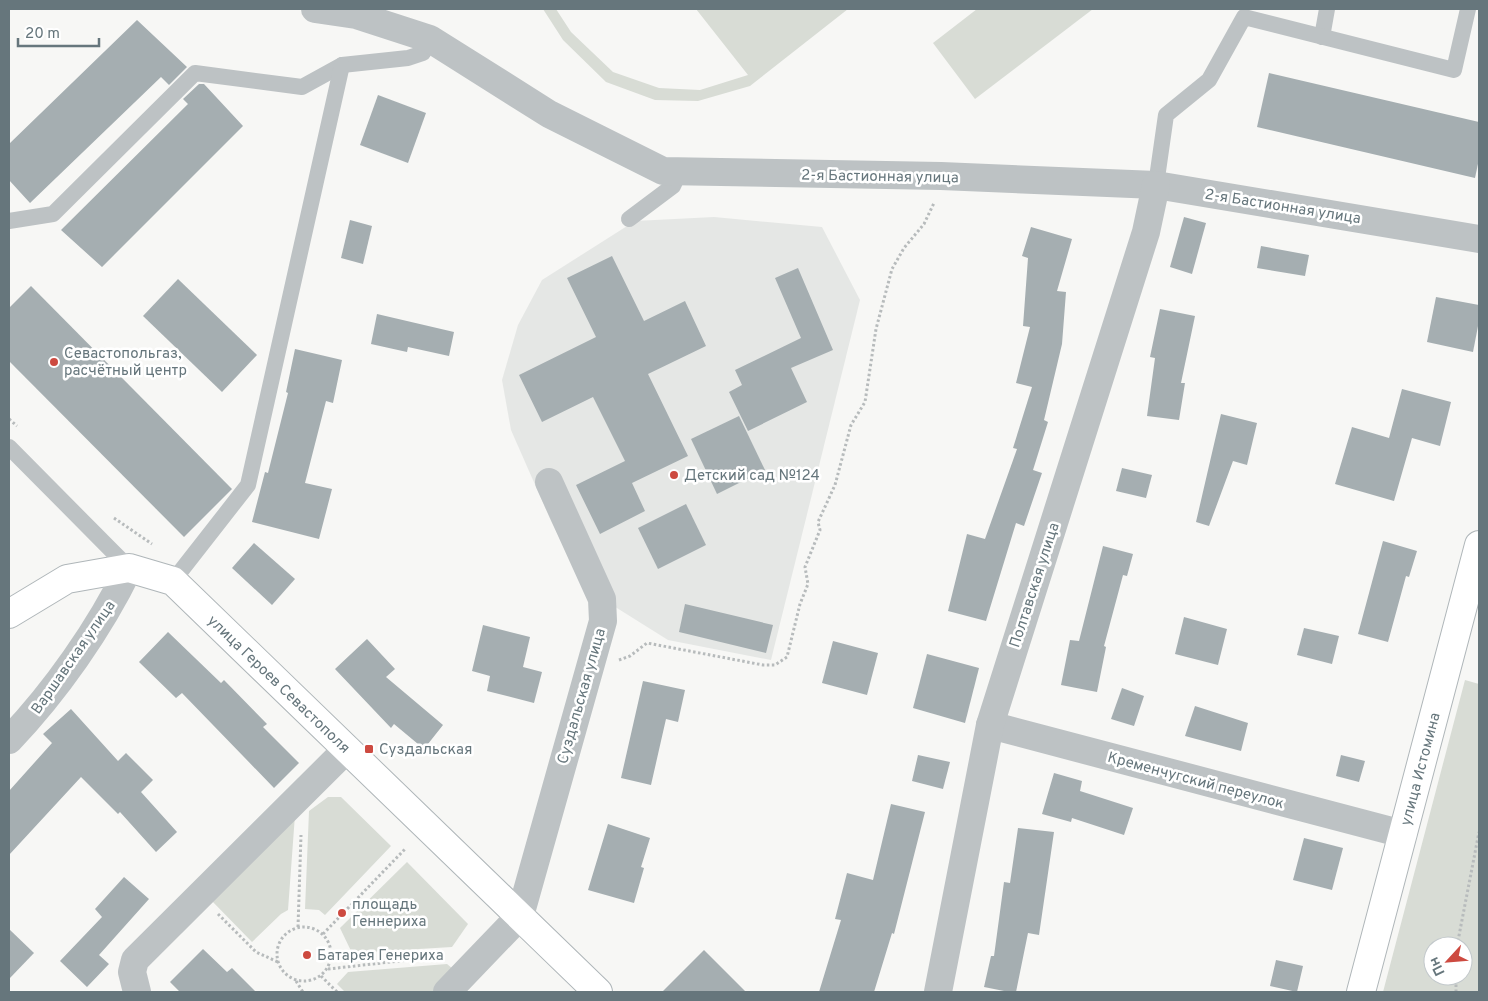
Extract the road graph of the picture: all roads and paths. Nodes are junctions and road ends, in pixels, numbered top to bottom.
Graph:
1 (315, 9) edge
2 (1327, 9) edge
3 (1468, 9) edge
4 (1322, 37) junction
5 (430, 39) junction
6 (342, 64) junction
7 (680, 172) junction
8 (941, 176) junction
9 (1156, 185) junction
10 (629, 219) dead end
11 (9, 222) edge
12 (1479, 239) edge
13 (9, 447) edge
14 (549, 482) dead end
15 (1479, 545) edge
16 (129, 568) junction
17 (173, 582) junction
18 (9, 614) edge
19 (588, 671) junction
20 (990, 725) junction
21 (9, 740) edge
22 (347, 749) junction
23 (302, 794) junction
24 (1479, 832) edge
25 (1403, 834) junction
26 (406, 848) dead end
27 (200, 896) junction
28 (520, 916) junction
29 (298, 927) junction
30 (323, 934) junction
31 (1459, 936) edge
32 (487, 951) junction
33 (278, 962) junction
34 (328, 969) junction
35 (321, 976) junction
36 (296, 980) junction
37 (137, 992) edge
38 (303, 992) edge
39 (337, 992) edge
40 (447, 992) edge
41 (598, 992) edge
42 (938, 992) edge
43 (1361, 992) edge

1 - 5 street, 2-я Бастионная улица
2 - 4 lane
3 - 4 lane
4 - 9 lane
5 - 6 lane
5 - 7 street, 2-я Бастионная улица
6 - 11 lane
6 - 17 lane
7 - 8 street, 2-я Бастионная улица
7 - 10 lane
8 - 9 street, 2-я Бастионная улица
8 - 19 path
9 - 12 street, 2-я Бастионная улица
9 - 20 street, Полтавская улица
13 - 16 lane
14 - 19 street, Суздальская улица
15 - 25 main road, улица Истомина
16 - 17 main road, улица Героев Севастополя
16 - 18 main road, улица Героев Севастополя
16 - 21 street, Варшавская улица
17 - 22 main road, улица Героев Севастополя
19 - 28 street, Суздальская улица
20 - 25 street, Кременчугский переулок
20 - 42 street, Полтавская улица
22 - 23 street
22 - 28 main road, улица Героев Севастополя
23 - 27 street
23 - 29 path
24 - 31 path
25 - 43 main road, улица Истомина
26 - 30 path
27 - 33 path
27 - 37 street
28 - 32 street
28 - 41 main road, улица Героев Севастополя
29 - 30 path
29 - 33 path
30 - 34 path
32 - 34 path
32 - 40 street
33 - 36 path
34 - 35 path
35 - 36 path
35 - 39 path
36 - 38 path

